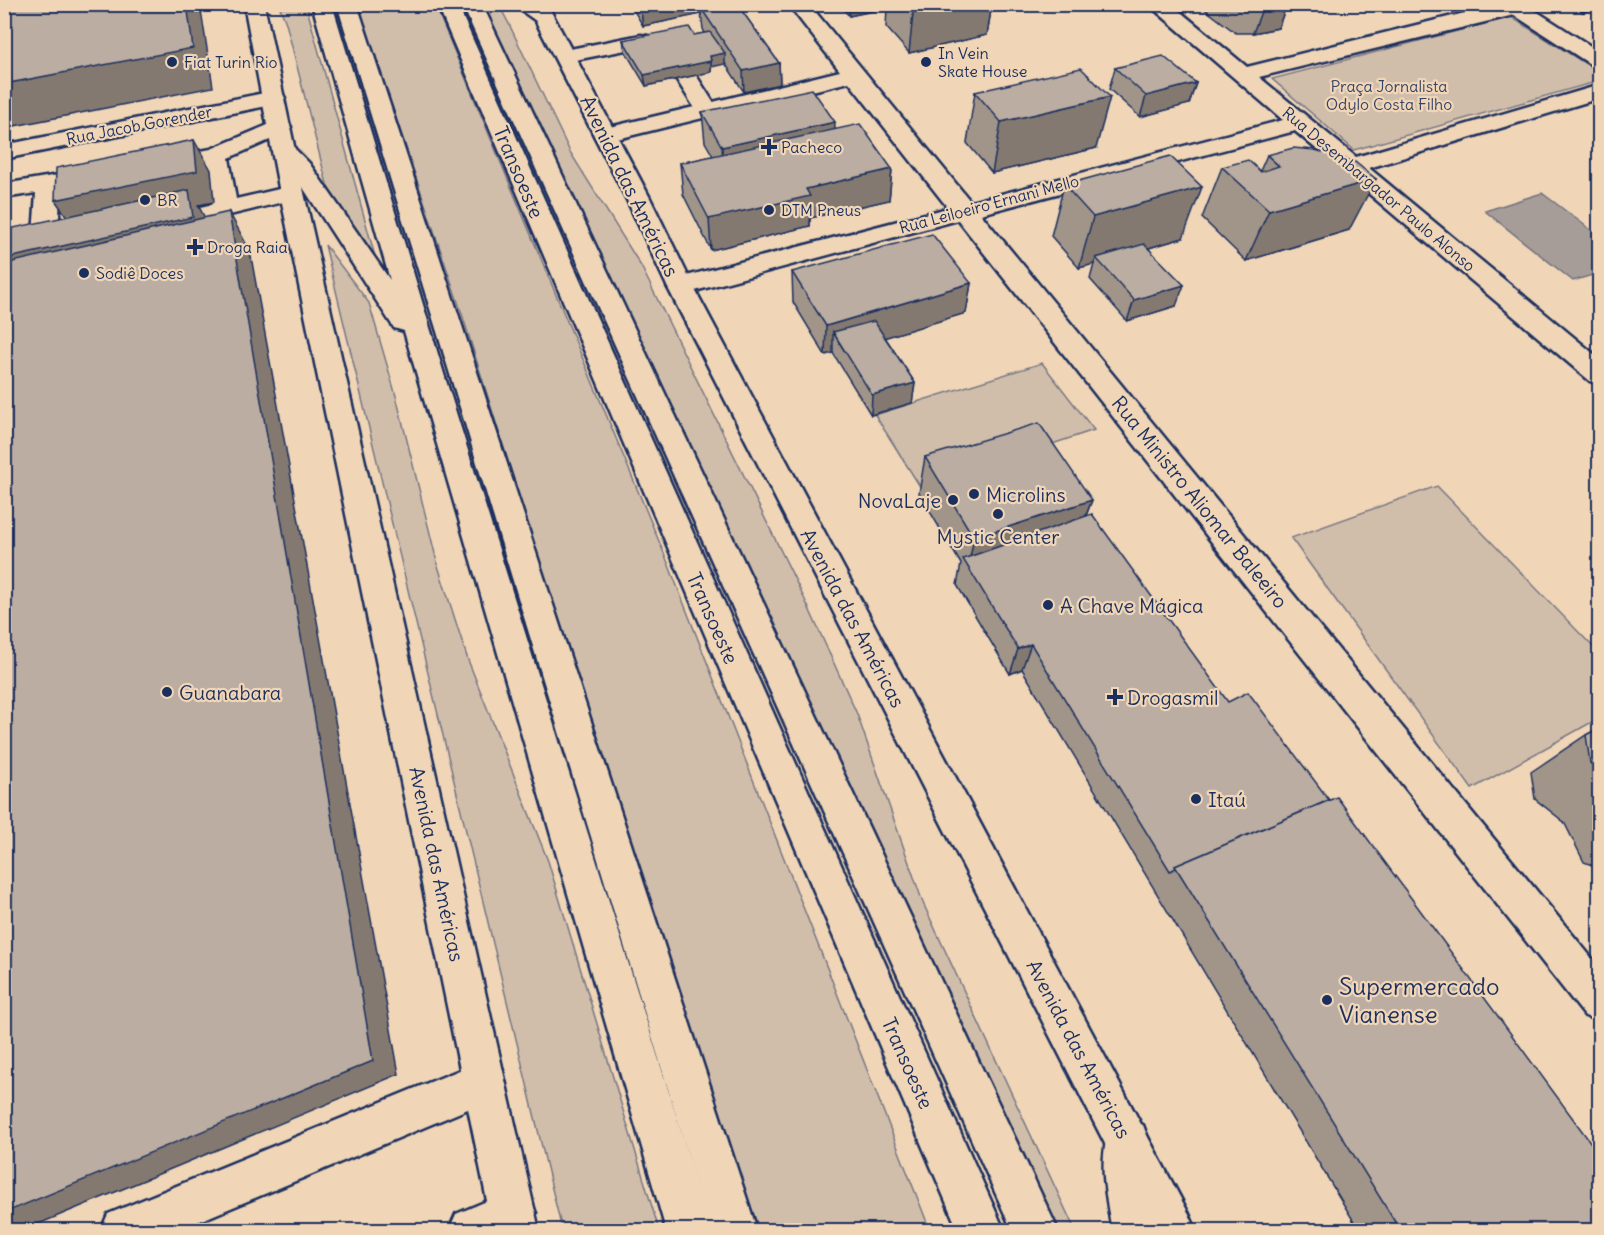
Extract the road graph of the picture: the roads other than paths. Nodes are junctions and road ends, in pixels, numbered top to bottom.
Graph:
1 (254, 4) edge
2 (322, 4) edge
3 (347, 4) edge
4 (447, 4) edge
5 (472, 4) edge
6 (798, 4) edge
7 (1158, 4) edge
8 (1514, 6) edge
9 (534, 9) edge
10 (1599, 40) edge
11 (661, 43) edge
12 (1574, 46) junction
13 (565, 56) junction
14 (1599, 62) edge
15 (854, 74) junction
16 (1242, 75) junction
17 (686, 77) edge
18 (1599, 91) edge
19 (707, 110) junction
20 (191, 115) junction
21 (1299, 123) junction
22 (280, 126) junction
23 (605, 135) junction
24 (47, 144) junction
25 (4, 152) edge
26 (217, 155) junction
27 (130, 166) junction
28 (1351, 166) junction
29 (48, 182) junction
30 (4, 191) edge
31 (292, 193) junction
32 (226, 210) junction
33 (965, 210) junction
34 (135, 229) edge
35 (46, 249) edge
36 (680, 286) junction
37 (430, 374) junction
38 (1599, 374) edge
39 (1599, 1001) edge
40 (484, 1081) junction
41 (1127, 1141) junction
42 (514, 1222) edge
43 (124, 1230) edge
44 (472, 1230) edge
45 (689, 1230) edge
46 (734, 1230) edge
47 (981, 1230) edge
48 (1035, 1230) edge
49 (1135, 1230) edge
50 (1173, 1230) edge

1 - 22 main road, Avenida das Américas
2 - 37 main road
3 - 46 main road
4 - 47 main road, Transoeste
5 - 48 main road
6 - 15 main road, Rua Ministro Aliomar Baleeiro
7 - 16 main road, Rua Desembargador Paulo Alonso
8 - 12 main road
8 - 16 main road
9 - 13 main road, Avenida das Américas
10 - 12 main road
11 - 13 main road
12 - 14 main road
13 - 23 main road, Avenida das Américas
15 - 19 main road
15 - 33 main road, Rua Ministro Aliomar Baleeiro
16 - 21 main road, Rua Desembargador Paulo Alonso
17 - 19 main road
18 - 28 main road
19 - 23 main road
20 - 22 main road, Rua Jacob Gorender
20 - 24 main road, Rua Jacob Gorender
20 - 27 main road
21 - 28 main road, Rua Desembargador Paulo Alonso
21 - 33 main road, Rua Leiloeiro Ernani Mello
22 - 26 main road
22 - 31 main road, Avenida das Américas
22 - 37 main road
23 - 36 main road, Avenida das Américas
24 - 25 main road, Rua Jacob Gorender
24 - 27 main road
26 - 27 main road
26 - 32 main road
27 - 29 main road
28 - 38 main road, Rua Desembargador Paulo Alonso
29 - 30 main road
29 - 35 main road
31 - 32 main road
31 - 40 main road, Avenida das Américas
32 - 34 main road
33 - 36 main road, Rua Leiloeiro Ernani Mello
33 - 39 main road, Rua Ministro Aliomar Baleeiro
36 - 41 main road, Avenida das Américas
37 - 45 main road
40 - 42 main road, Avenida das Américas
40 - 43 main road
41 - 49 main road
41 - 50 main road, Avenida das Américas
42 - 44 main road

